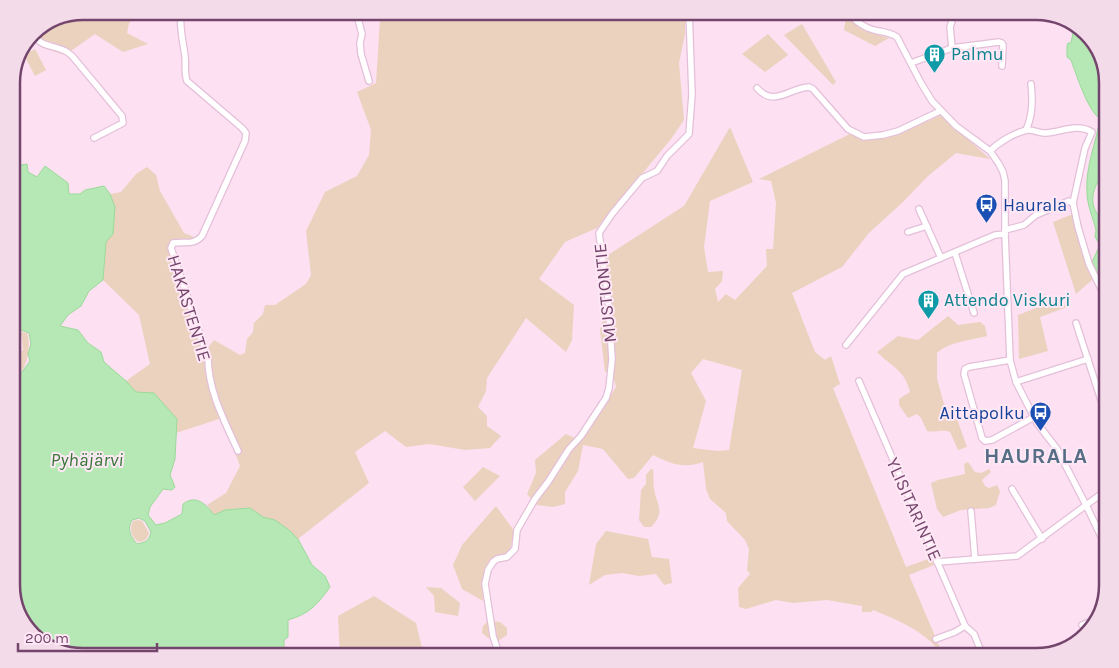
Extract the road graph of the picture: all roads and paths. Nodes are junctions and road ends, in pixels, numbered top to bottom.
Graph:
1 (179, 20) edge
2 (358, 20) edge
3 (689, 20) edge
4 (854, 20) edge
5 (952, 20) edge
6 (36, 40) edge
7 (952, 48) junction
8 (911, 63) junction
9 (1002, 66) dead end
10 (369, 81) dead end
11 (1031, 84) dead end
12 (758, 88) dead end
13 (940, 111) junction
14 (1026, 130) junction
15 (94, 138) dead end
16 (990, 151) junction
17 (1073, 203) junction
18 (919, 209) dead end
19 (927, 226) junction
20 (908, 232) dead end
21 (1005, 232) junction
22 (955, 253) junction
23 (941, 258) junction
24 (1099, 285) edge
25 (974, 313) dead end
26 (1076, 323) dead end
27 (846, 345) dead end
28 (1088, 359) junction
29 (1010, 360) junction
30 (859, 381) dead end
31 (1016, 382) junction
32 (1099, 394) edge
33 (1034, 417) junction
34 (238, 452) dead end
35 (1012, 489) dead end
36 (1099, 496) edge
37 (1086, 505) junction
38 (972, 511) dead end
39 (1099, 532) edge
40 (1042, 539) junction
41 (975, 559) junction
42 (938, 562) junction
43 (1086, 624) edge
44 (1082, 625) dead end
45 (965, 626) junction
46 (936, 639) dead end
47 (497, 648) edge
48 (980, 648) edge

1 - 34 street, HAKASTENTIE
2 - 10 street
3 - 47 street, MUSTIONTIE
4 - 8 street
5 - 7 street
6 - 15 street
7 - 8 street
7 - 9 street
8 - 13 street
11 - 14 street
12 - 13 street
13 - 16 street
14 - 16 street
14 - 17 street
16 - 21 street
17 - 21 street
17 - 24 street
18 - 19 street
19 - 20 street
19 - 23 street
21 - 22 street
21 - 29 street
22 - 23 street
22 - 25 street
23 - 27 street
26 - 28 street
28 - 31 street
28 - 32 street
29 - 31 street
29 - 33 street
30 - 42 street, YLISITARINTIE
31 - 33 street
33 - 37 street
35 - 40 street
36 - 37 street
37 - 39 street
37 - 40 street
38 - 41 street
40 - 41 street
41 - 42 street
42 - 45 street, YLISITARINTIE
43 - 44 street
45 - 46 street
45 - 48 street, YLISITARINTIE

